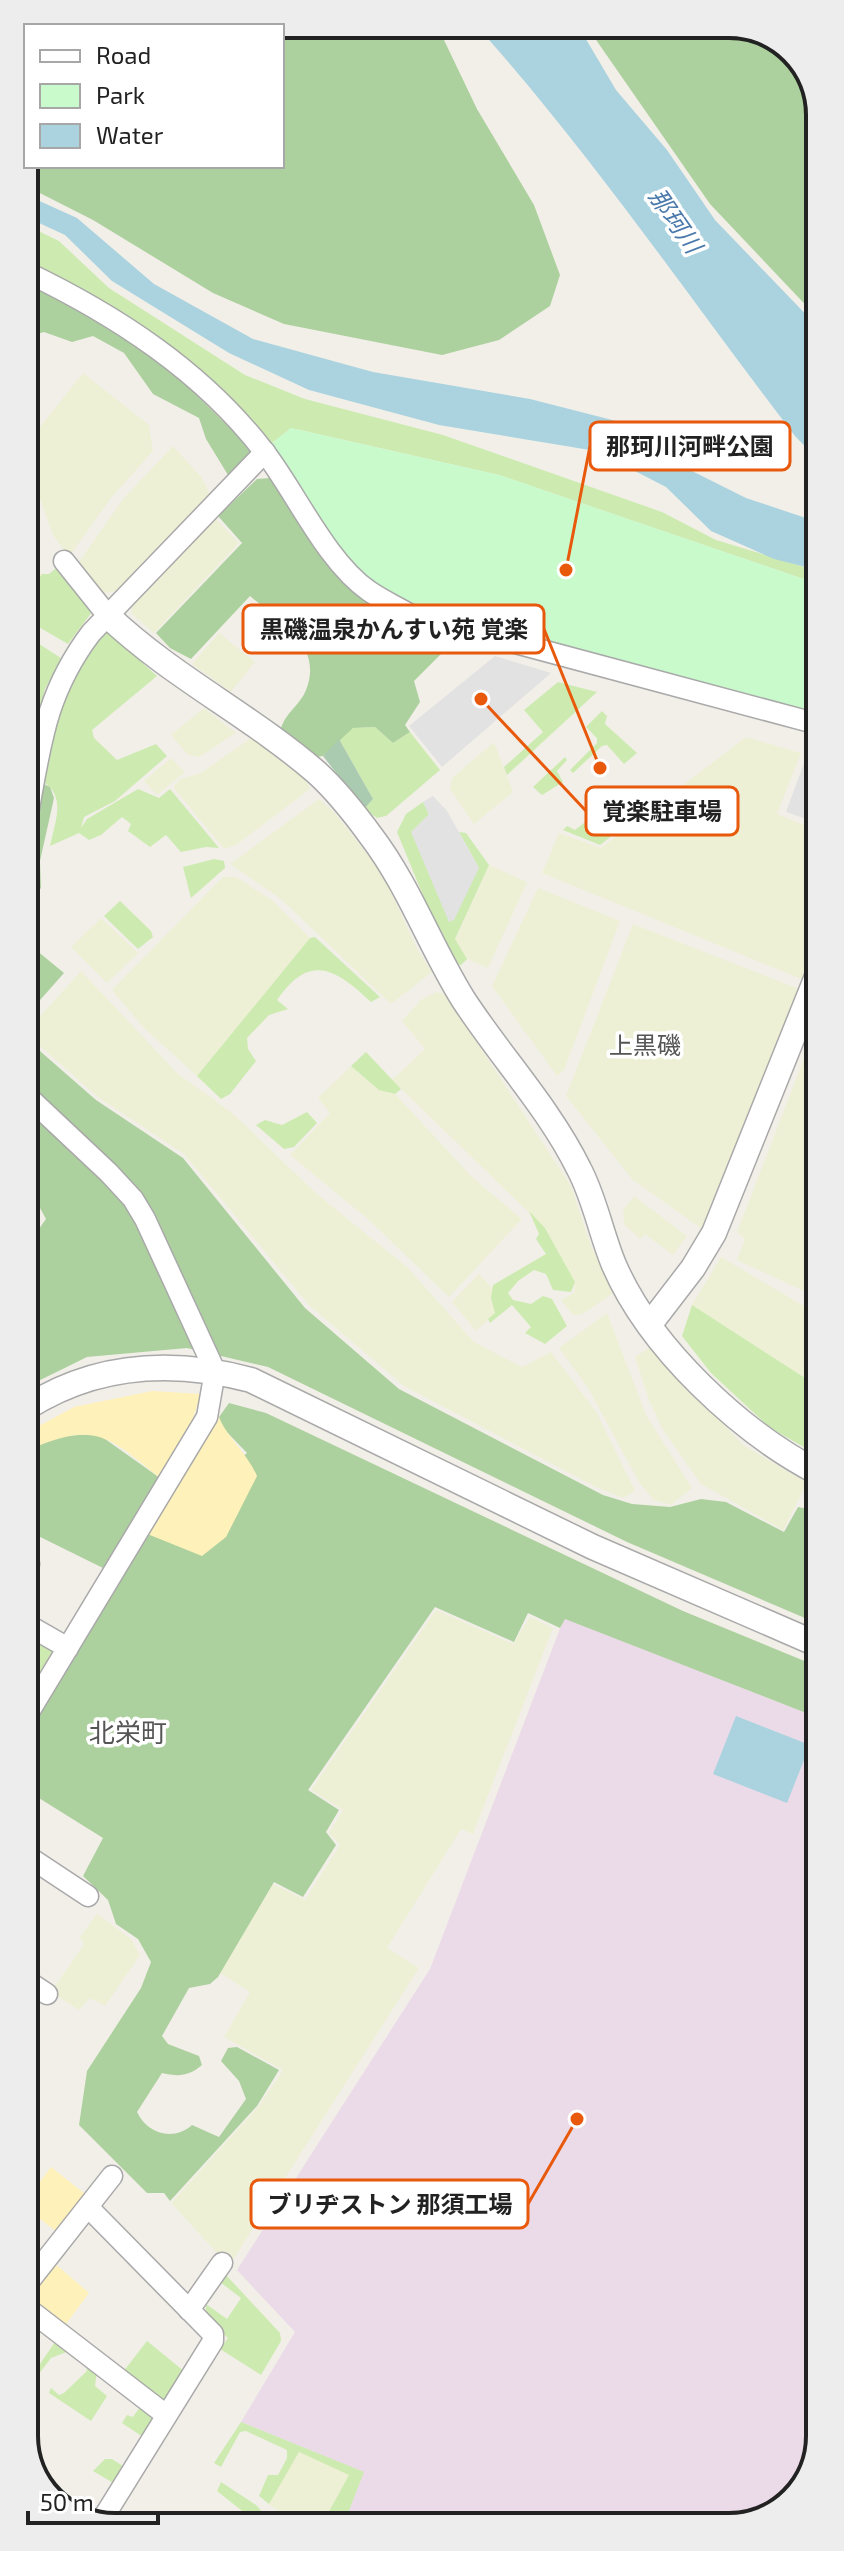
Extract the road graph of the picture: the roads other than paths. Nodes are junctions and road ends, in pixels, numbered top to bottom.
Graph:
1 (38, 278) edge
2 (265, 452) junction
3 (64, 561) dead end
4 (108, 616) junction
5 (806, 721) edge
6 (38, 764) edge
7 (806, 1004) edge
8 (38, 1107) edge
9 (650, 1324) junction
10 (215, 1371) junction
11 (38, 1402) edge
12 (806, 1465) edge
13 (38, 1631) edge
14 (806, 1639) edge
15 (68, 1648) junction
16 (38, 1697) edge
17 (38, 1863) edge
18 (88, 1896) dead end
19 (38, 1988) edge
20 (47, 1994) dead end
21 (112, 2176) dead end
22 (88, 2207) junction
23 (222, 2263) dead end
24 (38, 2270) edge
25 (189, 2310) junction
26 (38, 2316) edge
27 (166, 2415) junction
28 (107, 2512) edge

1 - 2 street
2 - 4 street
2 - 5 street
3 - 4 street
4 - 6 street
4 - 9 street
7 - 9 street
8 - 10 street
9 - 12 street
10 - 11 street
10 - 14 street
10 - 15 street
13 - 15 street
15 - 16 street
17 - 18 street
19 - 20 street
21 - 22 street
22 - 24 street
22 - 25 street
23 - 25 street
25 - 27 street
26 - 27 street
27 - 28 street

